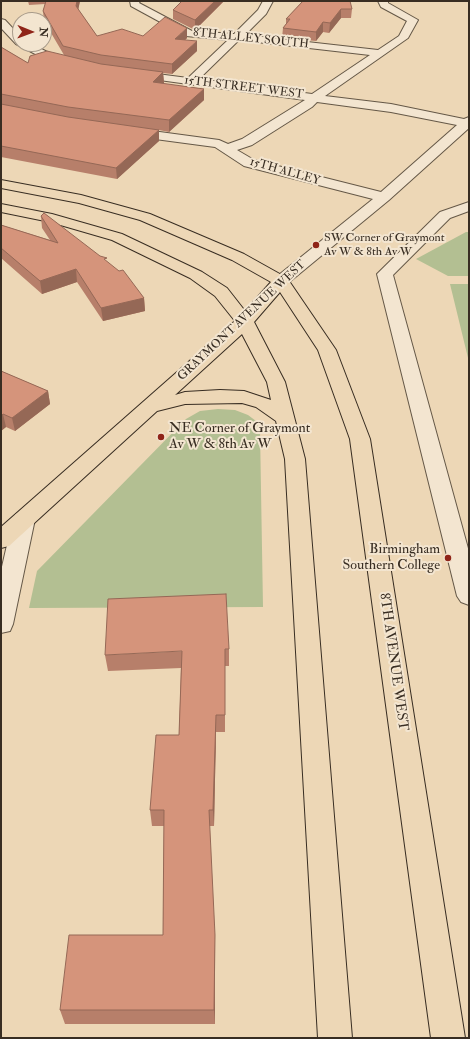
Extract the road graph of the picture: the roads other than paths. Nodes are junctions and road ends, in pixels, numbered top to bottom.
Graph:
1 (136, 1) edge
2 (268, 1) edge
3 (383, 1) edge
4 (1, 22) edge
5 (12, 34) edge
6 (236, 37) junction
7 (39, 52) edge
8 (378, 54) junction
9 (81, 65) edge
10 (124, 73) edge
11 (190, 82) junction
12 (314, 97) junction
13 (468, 122) edge
14 (120, 130) edge
15 (229, 148) junction
16 (1, 184) edge
17 (384, 197) junction
18 (469, 206) edge
19 (1, 208) edge
20 (469, 212) edge
21 (445, 215) junction
22 (281, 280) junction
23 (245, 322) junction
24 (150, 407) junction
25 (285, 418) junction
26 (24, 519) junction
27 (1, 540) edge
28 (469, 596) edge
29 (1, 624) edge
30 (335, 1038) edge
31 (448, 1038) edge

1 - 6 street, 8TH ALLEY SOUTH
2 - 6 street
3 - 8 street
4 - 5 street
6 - 8 street, 8TH ALLEY SOUTH
6 - 11 street
7 - 9 street
8 - 12 street
10 - 11 street, 15TH STREET WEST
11 - 12 street, 15TH STREET WEST
12 - 13 street, 15TH STREET WEST
12 - 15 street
13 - 17 street, GRAYMONT AVENUE WEST
14 - 15 street, 15TH ALLEY
15 - 17 street, 15TH ALLEY
16 - 22 main road
17 - 22 street, GRAYMONT AVENUE WEST
18 - 21 street
19 - 23 main road
20 - 21 street
21 - 28 street
22 - 23 main road, GRAYMONT AVENUE WEST
22 - 31 main road, 8TH AVENUE WEST
23 - 24 main road, GRAYMONT AVENUE WEST
23 - 25 main road
24 - 25 main road
24 - 26 main road, GRAYMONT AVENUE WEST
25 - 30 main road
26 - 27 main road, GRAYMONT AVENUE WEST
26 - 29 street

